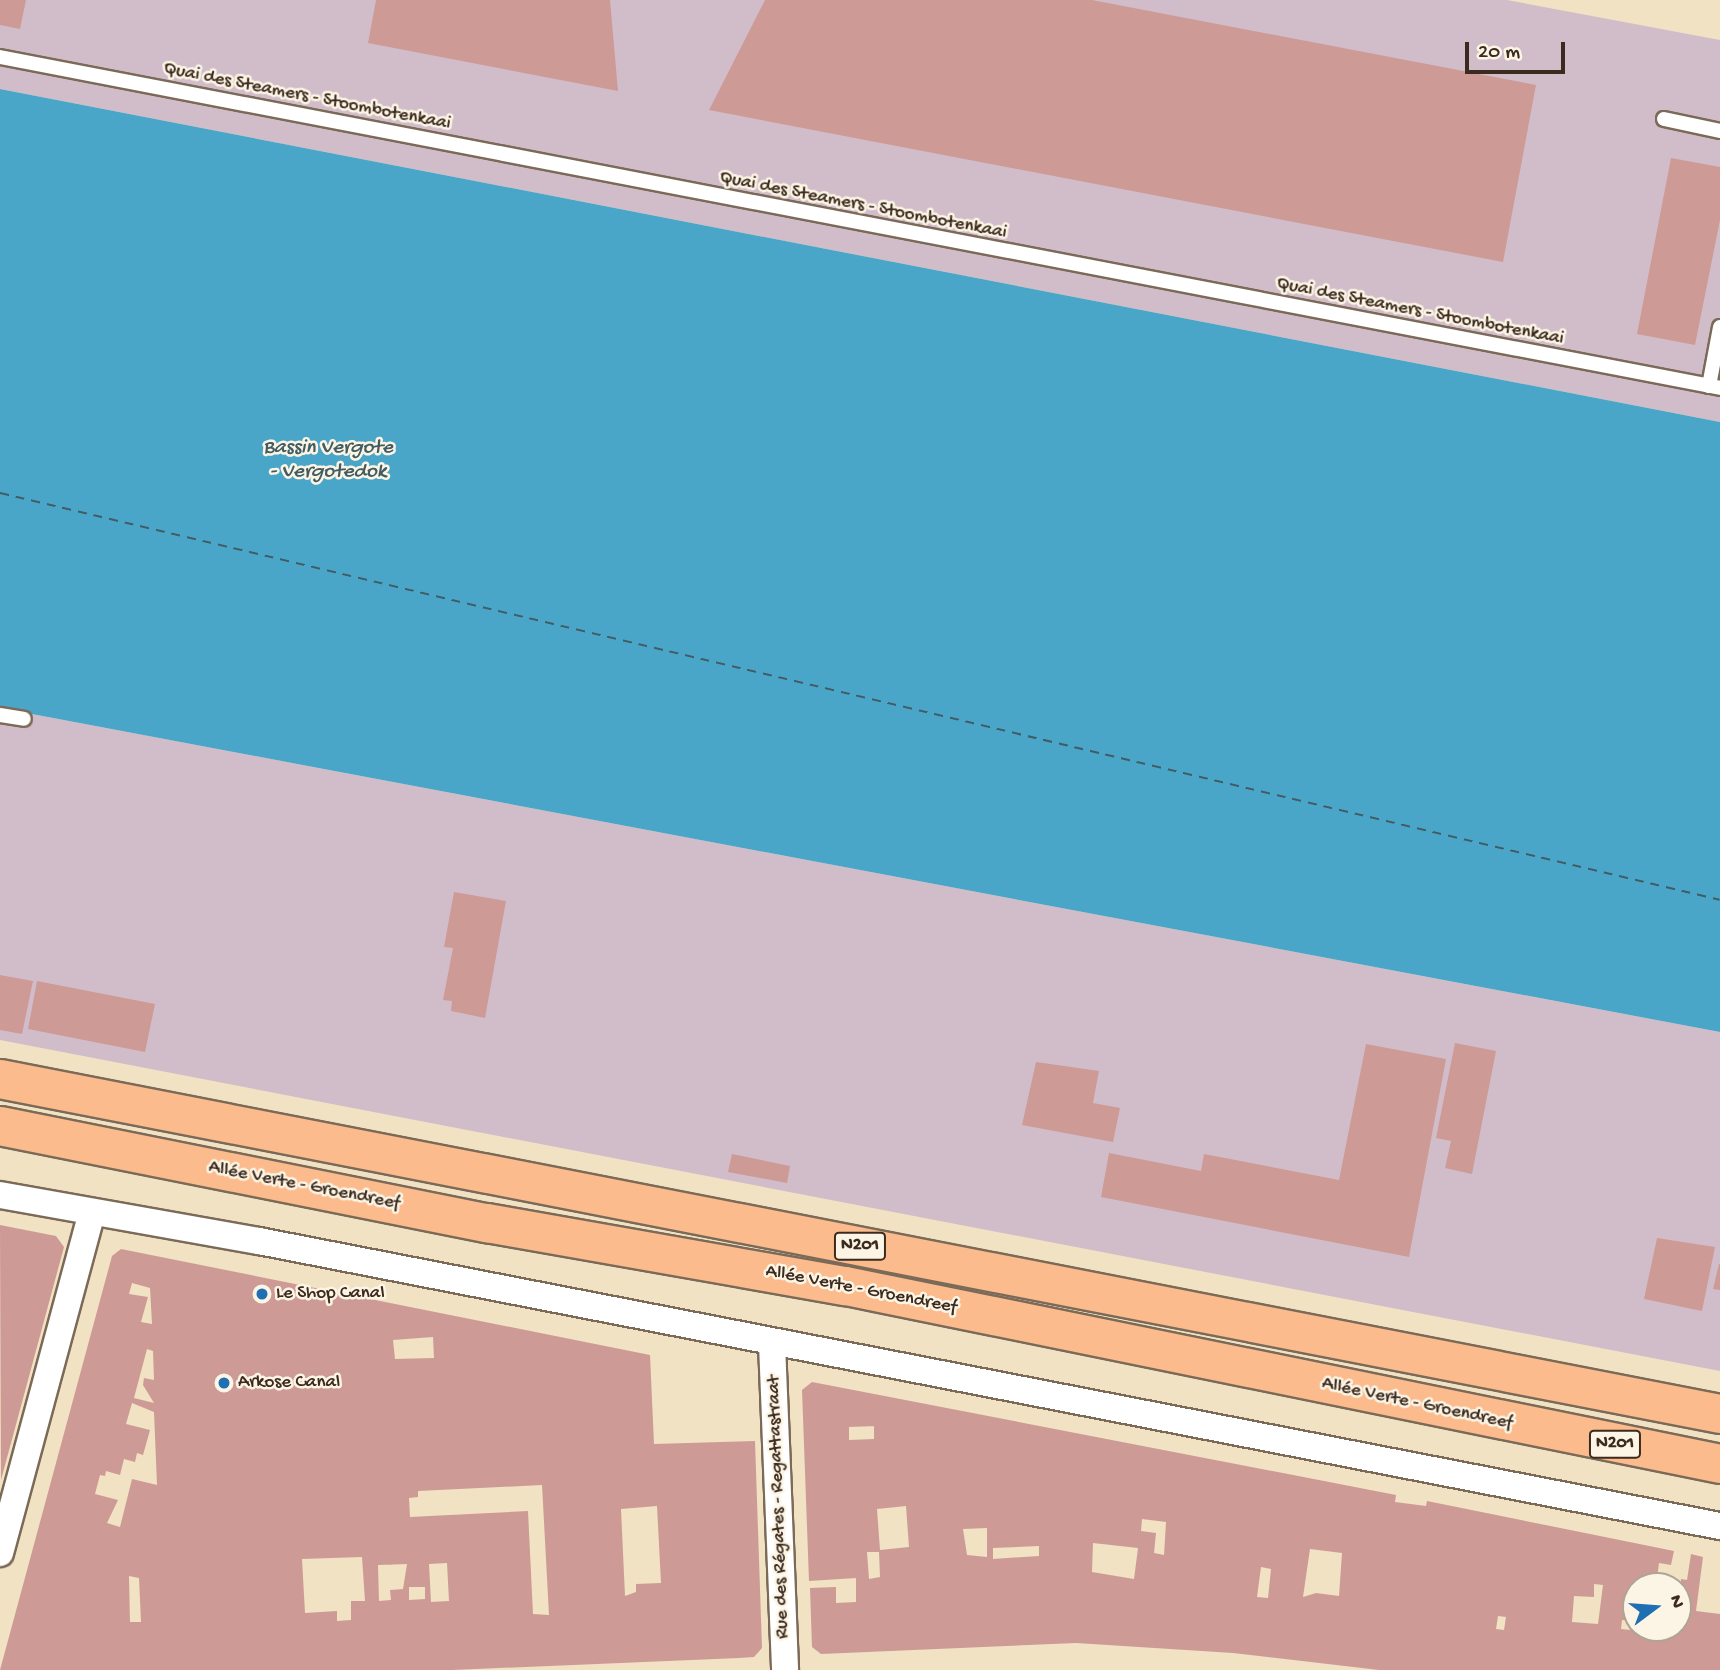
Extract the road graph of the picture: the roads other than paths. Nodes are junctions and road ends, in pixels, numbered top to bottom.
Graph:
1 (0, 57) edge
2 (1664, 119) dead end
3 (1720, 131) edge
4 (1720, 327) edge
5 (1715, 386) edge
6 (0, 715) edge
7 (24, 719) dead end
8 (0, 1079) edge
9 (0, 1126) edge
10 (0, 1195) edge
11 (92, 1213) junction
12 (772, 1344) junction
13 (1720, 1414) edge
14 (1720, 1464) edge
15 (1720, 1527) edge
16 (0, 1553) edge
17 (785, 1670) edge

1 - 5 lane, Quai des Steamers - Stoombotenkaai
2 - 3 lane
4 - 5 lane
6 - 7 lane
8 - 13 main road, N201
9 - 14 main road, Allée Verte - Groendreef / N201
10 - 11 street
11 - 12 street
11 - 16 street
12 - 15 street
12 - 17 street, Rue des Régates - Regattastraat

